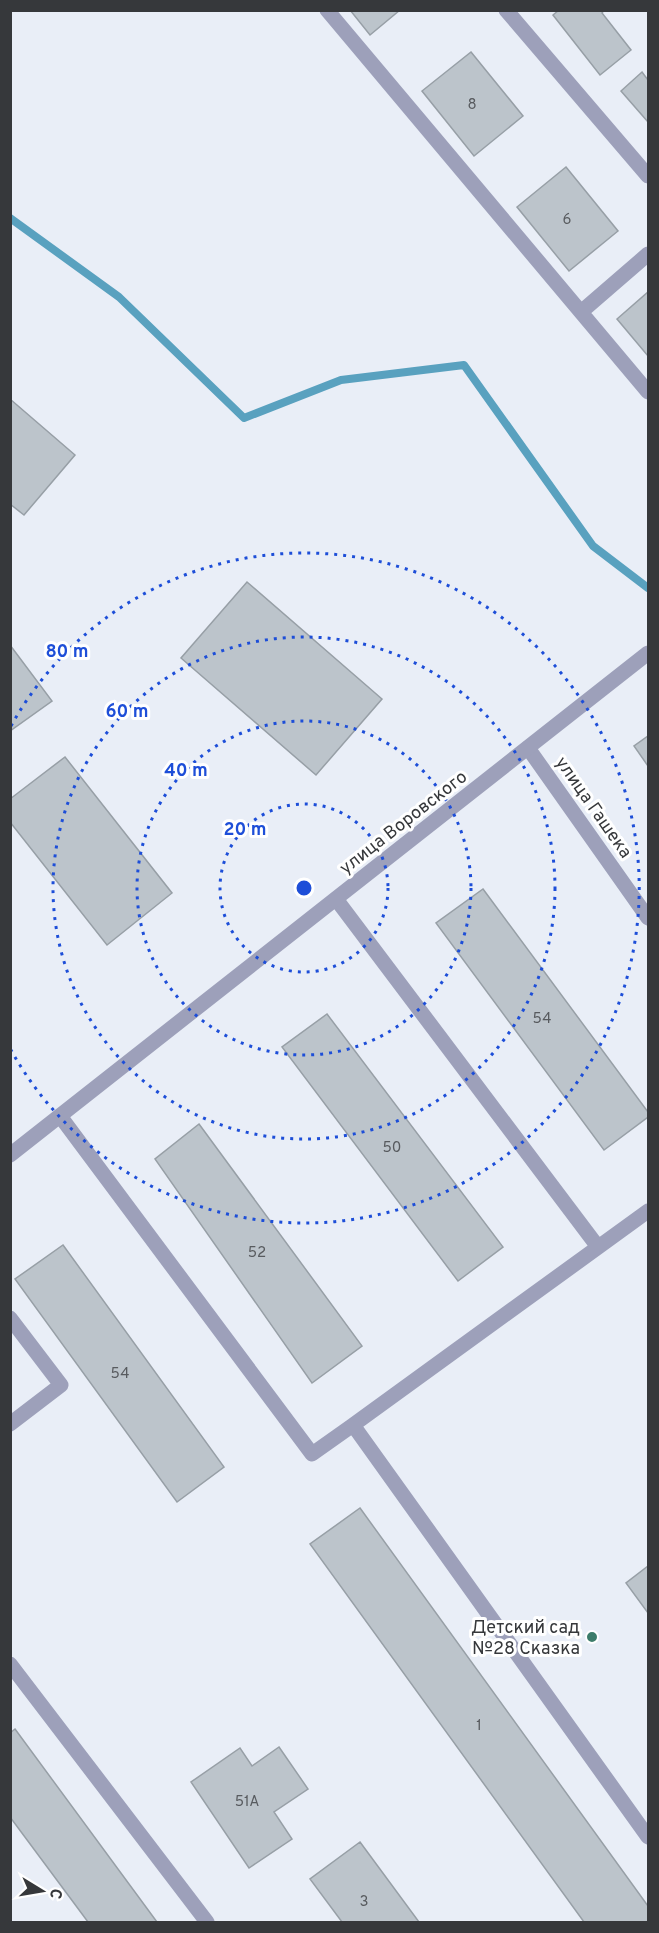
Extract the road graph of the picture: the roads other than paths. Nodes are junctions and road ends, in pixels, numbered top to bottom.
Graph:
1 (327, 10) edge
2 (506, 10) edge
3 (648, 176) edge
4 (648, 254) edge
5 (581, 312) junction
6 (648, 392) edge
7 (648, 653) edge
8 (528, 748) junction
9 (336, 899) junction
10 (648, 918) edge
11 (60, 1116) junction
12 (10, 1155) edge
13 (648, 1210) edge
14 (598, 1247) junction
15 (10, 1318) edge
16 (10, 1424) edge
17 (353, 1425) junction
18 (10, 1664) edge
19 (648, 1837) edge
20 (207, 1923) edge

1 - 5 street
2 - 3 street
4 - 5 street
5 - 6 street
7 - 8 street, улица Воровского
8 - 9 street, улица Воровского
8 - 10 street, улица Гашека
9 - 11 street, улица Воровского
9 - 14 street
11 - 12 street, улица Воровского
11 - 17 street
13 - 14 street
14 - 17 street
15 - 16 street
17 - 19 street
18 - 20 street

